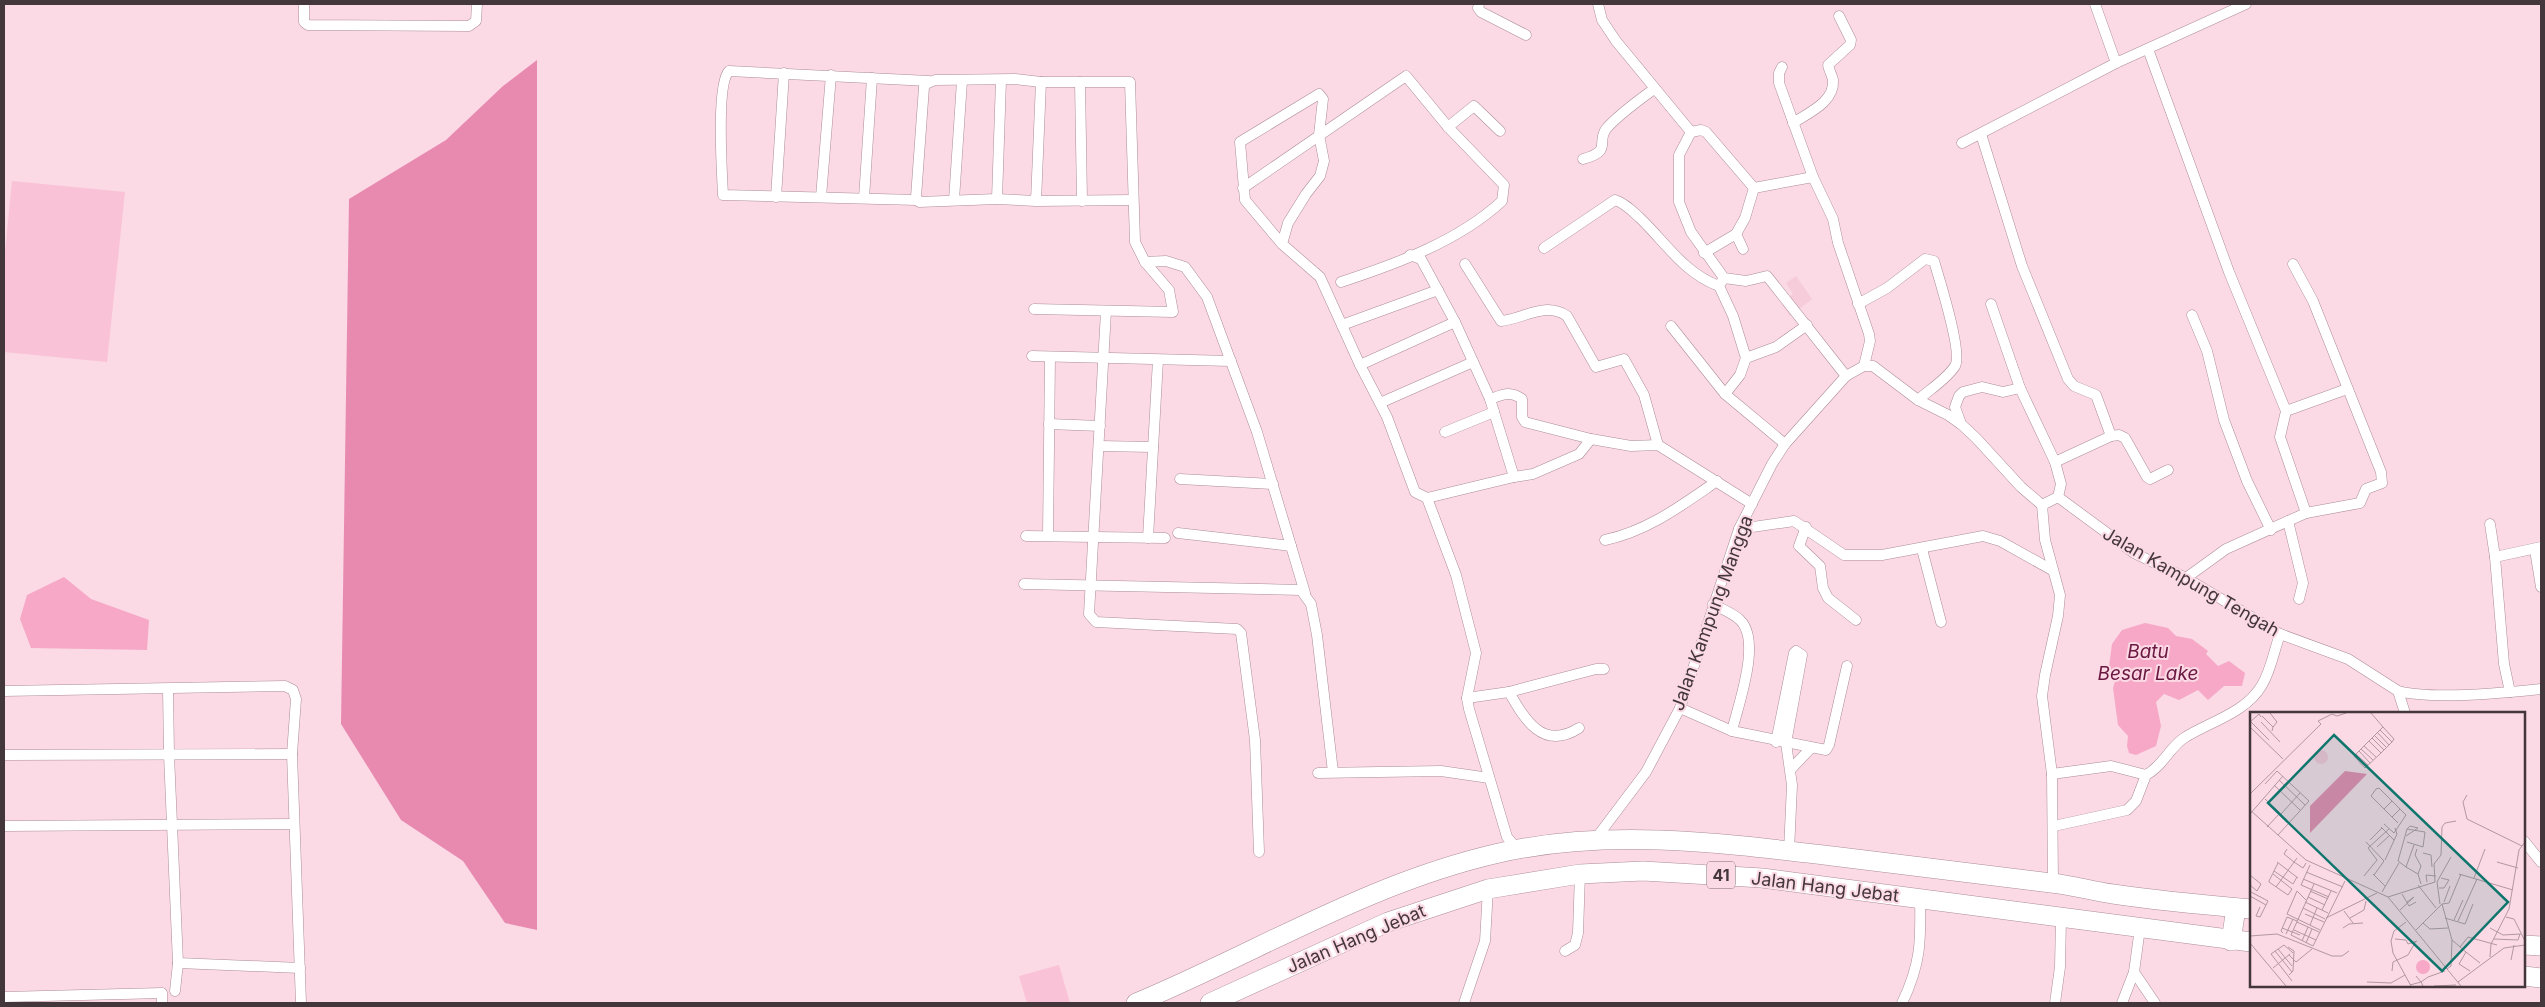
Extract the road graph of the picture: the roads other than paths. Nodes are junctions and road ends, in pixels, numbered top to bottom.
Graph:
1 (304, 4) edge
2 (477, 4) edge
3 (1479, 4) edge
4 (1598, 4) edge
5 (2095, 4) edge
6 (2246, 4) edge
7 (1839, 16) dead end
8 (1526, 35) dead end
9 (2148, 50) junction
10 (2116, 63) junction
11 (1782, 67) dead end
12 (784, 73) junction
13 (831, 76) junction
14 (872, 78) junction
15 (1001, 80) junction
16 (962, 81) junction
17 (929, 82) junction
18 (1041, 82) junction
19 (1080, 82) junction
20 (1654, 90) junction
21 (1793, 123) junction
22 (1448, 127) junction
23 (1500, 131) dead end
24 (1691, 132) junction
25 (1981, 134) junction
26 (1319, 135) junction
27 (1962, 144) dead end
28 (1583, 160) dead end
29 (1813, 177) junction
30 (1243, 188) junction
31 (1754, 188) junction
32 (776, 197) junction
33 (821, 198) junction
34 (864, 198) junction
35 (998, 199) junction
36 (917, 200) junction
37 (954, 200) junction
38 (1133, 200) junction
39 (1082, 201) junction
40 (1036, 202) junction
41 (1736, 234) junction
42 (1282, 244) junction
43 (1544, 248) dead end
44 (1743, 249) dead end
45 (1704, 253) junction
46 (1410, 255) junction
47 (1145, 262) junction
48 (1465, 264) dead end
49 (2293, 264) dead end
50 (1341, 282) dead end
51 (1721, 282) junction
52 (1438, 290) junction
53 (1858, 304) junction
54 (1991, 304) dead end
55 (1034, 309) dead end
56 (1106, 311) junction
57 (2192, 315) dead end
58 (1455, 322) junction
59 (1342, 325) junction
60 (1807, 325) junction
61 (1671, 326) dead end
62 (1032, 356) dead end
63 (1050, 357) junction
64 (1104, 358) junction
65 (1746, 358) junction
66 (1158, 360) junction
67 (1231, 361) junction
68 (1473, 362) junction
69 (1360, 364) junction
70 (1864, 366) junction
71 (1846, 376) junction
72 (2020, 388) junction
73 (2348, 389) junction
74 (1725, 394) junction
75 (1490, 400) junction
76 (1918, 400) junction
77 (1380, 403) junction
78 (2286, 411) junction
79 (1494, 412) junction
80 (1049, 424) junction
81 (1962, 425) junction
82 (1100, 426) junction
83 (1445, 432) dead end
84 (2111, 436) junction
85 (1591, 439) junction
86 (1785, 444) junction
87 (1658, 445) junction
88 (1099, 446) junction
89 (1153, 447) junction
90 (2055, 462) junction
91 (2168, 470) dead end
92 (1514, 477) junction
93 (1180, 479) dead end
94 (1717, 481) junction
95 (1273, 484) junction
96 (2058, 497) junction
97 (1427, 498) junction
98 (1752, 504) junction
99 (2042, 504) junction
100 (2306, 513) junction
101 (2288, 521) junction
102 (2490, 524) dead end
103 (1806, 527) junction
104 (1739, 529) junction
105 (2271, 530) junction
106 (1178, 533) dead end
107 (1026, 536) dead end
108 (1048, 536) junction
109 (1094, 537) junction
110 (1148, 538) junction
111 (1165, 538) dead end
112 (1605, 540) dead end
113 (1291, 546) junction
114 (1922, 549) junction
115 (2538, 549) edge
116 (2495, 557) junction
117 (2052, 570) junction
118 (2186, 578) junction
119 (1024, 584) dead end
120 (1089, 585) junction
121 (2541, 587) edge
122 (1305, 593) junction
123 (2299, 599) dead end
124 (1713, 604) junction
125 (1856, 620) dead end
126 (1940, 622) dead end
127 (2280, 634) junction
128 (1847, 666) dead end
129 (1604, 669) dead end
130 (168, 689) junction
131 (2541, 689) edge
132 (2398, 691) junction
133 (4, 692) edge
134 (1509, 692) junction
135 (2510, 692) junction
136 (1467, 698) junction
137 (1680, 708) junction
138 (2400, 711) edge
139 (1579, 728) dead end
140 (1732, 731) junction
141 (1781, 742) junction
142 (1811, 748) junction
143 (292, 754) junction
144 (4, 755) edge
145 (168, 755) junction
146 (1791, 769) junction
147 (1333, 772) junction
148 (1318, 773) dead end
149 (2052, 774) junction
150 (2146, 775) junction
151 (1489, 778) junction
152 (173, 823) junction
153 (294, 824) junction
154 (4, 826) edge
155 (2054, 826) junction
156 (1594, 842) junction
157 (2525, 842) edge
158 (1517, 849) junction
159 (1789, 851) junction
160 (1259, 852) dead end
161 (2541, 862) edge
162 (1580, 874) junction
163 (2053, 883) junction
164 (1488, 889) junction
165 (1376, 894) junction
166 (1920, 898) junction
167 (2244, 909) edge
168 (2061, 918) junction
169 (1388, 922) junction
170 (2140, 928) junction
171 (2231, 941) junction
172 (2250, 942) edge
173 (2525, 945) edge
174 (2541, 946) edge
175 (1564, 951) dead end
176 (178, 963) junction
177 (300, 968) junction
178 (2134, 972) junction
179 (2525, 976) edge
180 (2541, 978) edge
181 (175, 992) dead end
182 (4, 997) edge
183 (162, 998) edge
184 (301, 1003) edge
185 (1136, 1003) edge
186 (1210, 1003) edge
187 (1464, 1003) edge
188 (1902, 1003) edge
189 (2056, 1003) edge
190 (2122, 1003) edge
191 (2155, 1003) edge

1 - 2 street
3 - 8 street
4 - 20 street
5 - 10 street
6 - 9 street
7 - 21 street
9 - 10 street
9 - 78 street
10 - 25 street
11 - 21 street
12 - 13 street
12 - 32 street
12 - 32 street
13 - 14 street
13 - 33 street
14 - 17 street
14 - 34 street
15 - 16 street
15 - 18 street
15 - 35 street
16 - 17 street
16 - 37 street
17 - 36 street
18 - 19 street
18 - 40 street
19 - 38 street
19 - 39 street
20 - 24 street
20 - 28 street
21 - 29 street
22 - 23 street
22 - 26 street
22 - 46 street
24 - 31 street
24 - 45 street
25 - 27 street
25 - 84 street
26 - 30 street
26 - 30 street
26 - 42 street
29 - 31 street
29 - 53 street
30 - 42 street
31 - 41 street
32 - 33 street
33 - 34 street
34 - 36 street
35 - 37 street
35 - 40 street
36 - 37 street
38 - 39 street
38 - 47 street
39 - 40 street
41 - 44 street
41 - 45 street
42 - 59 street
43 - 51 street
45 - 51 street
46 - 50 street
46 - 52 street
47 - 56 street
47 - 67 street
48 - 87 street
49 - 73 street
51 - 60 street
51 - 65 street
52 - 58 street
52 - 59 street
53 - 70 street
53 - 76 street
54 - 72 street
55 - 56 street
56 - 64 street
57 - 105 street
58 - 68 street
58 - 69 street
59 - 69 street
60 - 65 street
60 - 71 street
61 - 74 street
62 - 63 street
63 - 64 street
63 - 80 street
64 - 66 street
64 - 82 street
65 - 74 street
66 - 67 street
66 - 89 street
67 - 95 street
68 - 75 street
68 - 77 street
69 - 77 street
70 - 71 street, Jalan Kampung Mangga
70 - 76 street
71 - 86 street, Jalan Kampung Mangga
72 - 81 street
72 - 90 street
73 - 78 street
73 - 100 street
74 - 86 street
75 - 79 street
75 - 85 street
76 - 81 street
77 - 97 street
78 - 100 street
79 - 83 street
79 - 92 street
80 - 82 street
80 - 108 street
81 - 99 street
82 - 88 street
84 - 90 street
84 - 91 street
85 - 87 street
85 - 92 street
86 - 98 street, Jalan Kampung Mangga
87 - 94 street
88 - 89 street
88 - 109 street
89 - 110 street
90 - 96 street
92 - 97 street
93 - 95 street
94 - 98 street
94 - 112 street
95 - 113 street
96 - 99 street
96 - 118 street, Jalan Kampung Tengah
97 - 136 street
98 - 104 street, Jalan Kampung Mangga
99 - 117 street
100 - 101 street
101 - 105 street
101 - 123 street
102 - 116 street
103 - 104 street
103 - 114 street
103 - 125 street
104 - 124 street, Jalan Kampung Mangga
105 - 118 street
106 - 113 street
107 - 108 street
108 - 109 street
109 - 110 street
109 - 120 street
110 - 111 street
113 - 122 street
114 - 117 street
114 - 126 street
115 - 116 street
115 - 121 street
116 - 135 street
117 - 149 street
118 - 127 street, Jalan Kampung Tengah
119 - 120 street
120 - 122 street
120 - 160 street
122 - 147 street
124 - 137 street, Jalan Kampung Mangga
124 - 140 street
127 - 132 street, Jalan Kampung Tengah
127 - 150 street
128 - 142 street
129 - 134 street
130 - 133 street
130 - 143 street
130 - 145 street
131 - 135 street
132 - 135 street
132 - 138 street
134 - 136 street
134 - 139 street
136 - 151 street
137 - 140 street
137 - 156 street, Jalan Kampung Mangga
140 - 141 street
141 - 141 street
141 - 142 street
141 - 146 street
142 - 146 street
143 - 145 street
143 - 153 street
144 - 145 street
145 - 152 street
146 - 159 street
147 - 148 street
147 - 151 street
149 - 150 street
149 - 155 street
150 - 155 street
151 - 158 street
152 - 153 street
152 - 154 street
152 - 176 street
153 - 177 street
155 - 163 street
156 - 158 highway
156 - 159 highway
157 - 161 street
158 - 165 highway
159 - 163 highway
162 - 164 highway, Jalan Hang Jebat / 41
162 - 166 highway, Jalan Hang Jebat / 41
162 - 175 street
163 - 167 highway
164 - 169 highway, Jalan Hang Jebat / 41
164 - 187 street
165 - 169 highway
165 - 185 highway
166 - 168 highway, Jalan Hang Jebat / 41
166 - 188 street
167 - 171 highway
168 - 170 highway, Jalan Hang Jebat / 41
168 - 189 street
169 - 186 highway, Jalan Hang Jebat / 41
170 - 171 highway, Jalan Hang Jebat / 41
170 - 178 street
171 - 172 highway, Jalan Hang Jebat / 41
173 - 174 highway
176 - 177 street
176 - 181 street
177 - 184 street
178 - 190 street
178 - 191 street
179 - 180 highway
182 - 183 street

